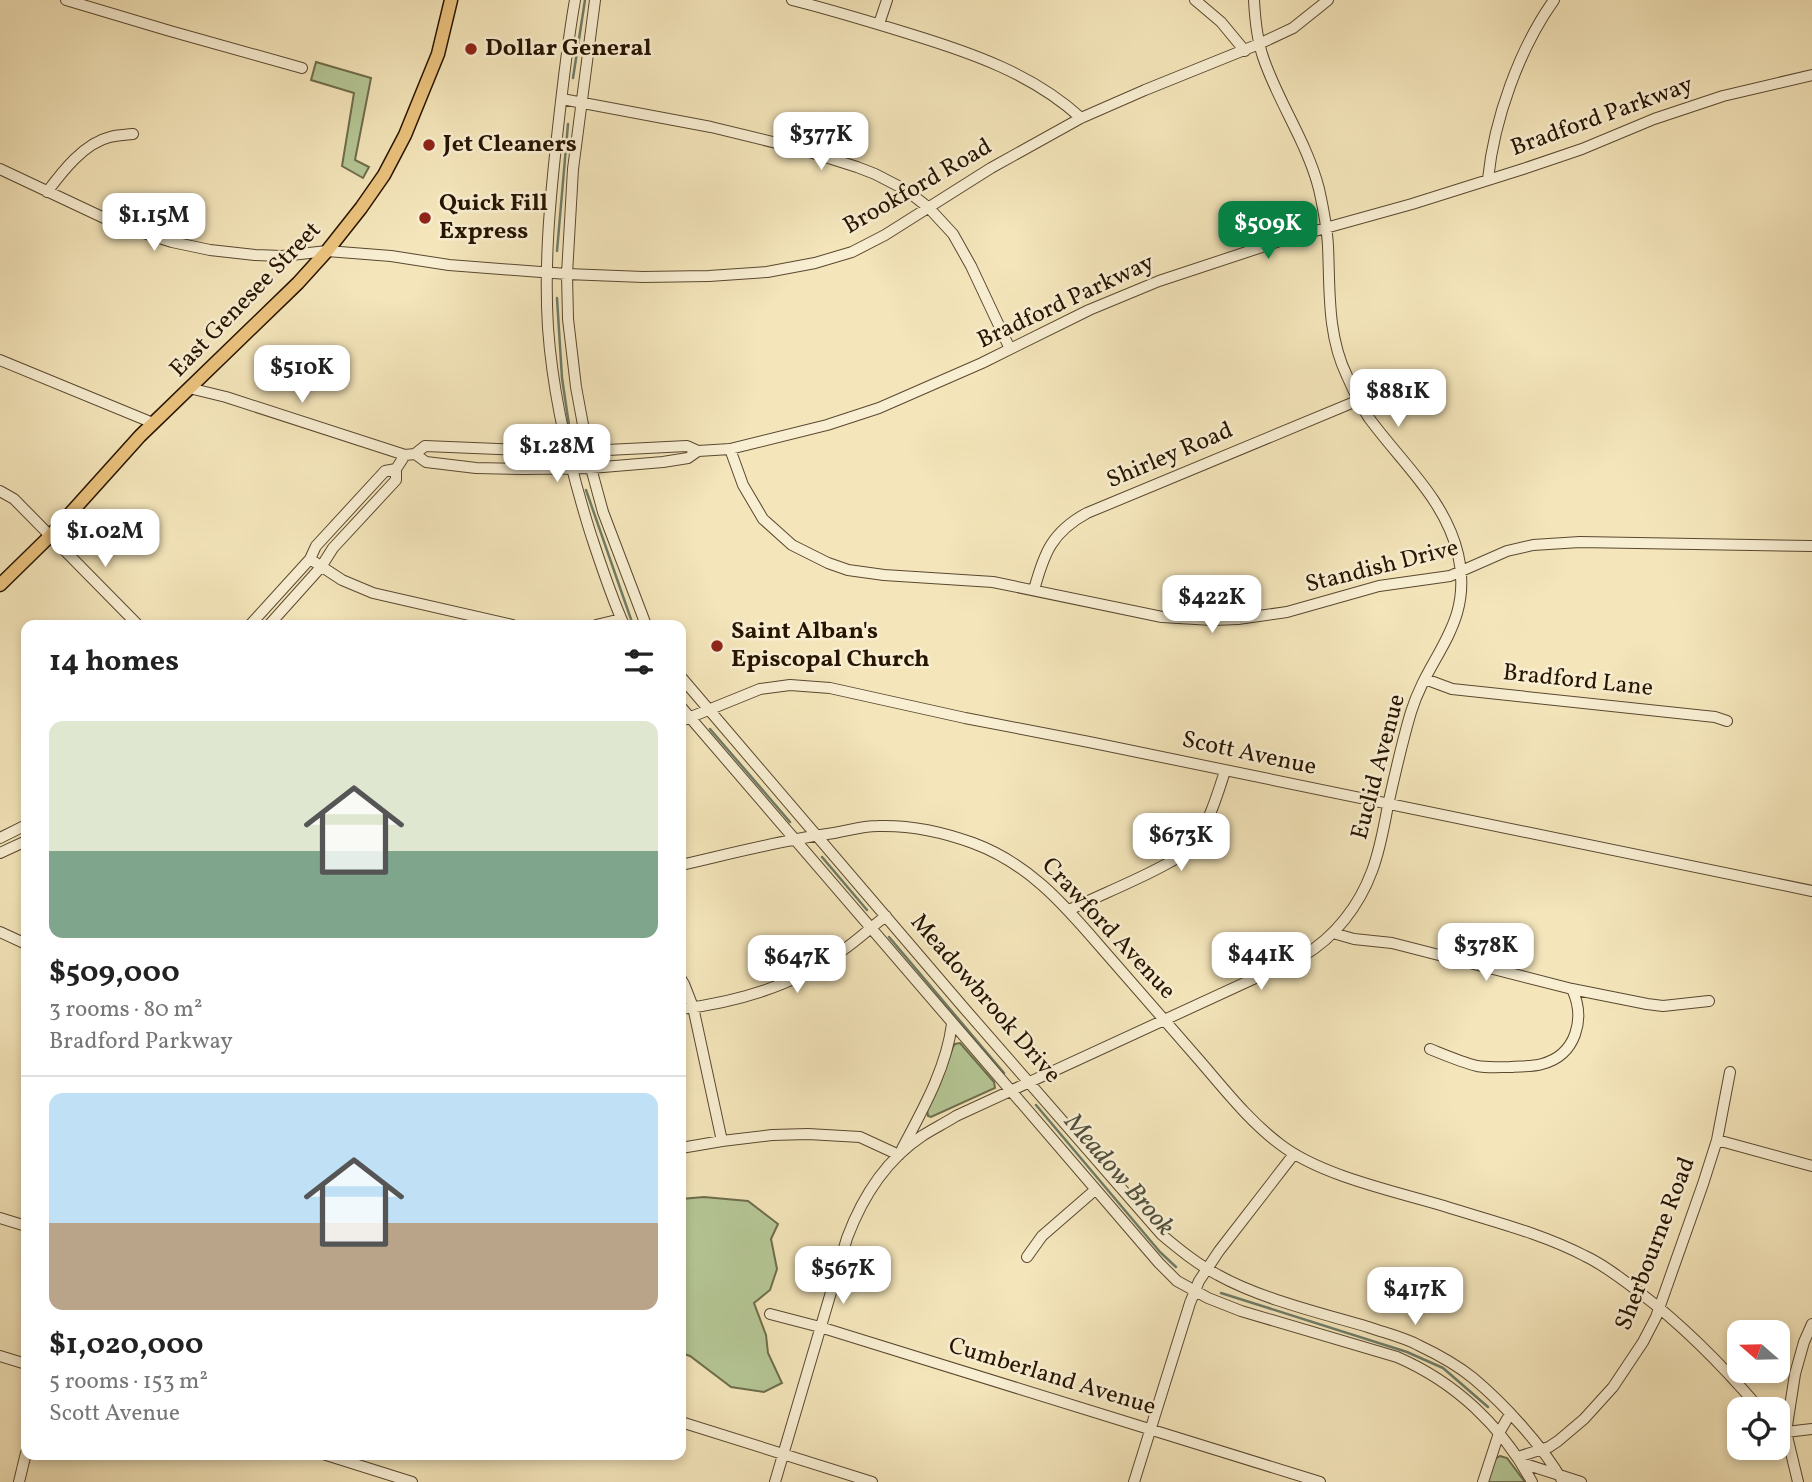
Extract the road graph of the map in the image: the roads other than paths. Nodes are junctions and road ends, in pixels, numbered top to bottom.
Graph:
1 (66, 0) edge
2 (451, 0) edge
3 (575, 0) edge
4 (595, 0) edge
5 (792, 0) edge
6 (887, 0) edge
7 (1195, 0) edge
8 (1254, 0) edge
9 (1328, 0) edge
10 (1554, 0) edge
11 (879, 24) junction
12 (1259, 44) junction
13 (1245, 51) junction
14 (302, 68) dead end
15 (1812, 75) edge
16 (562, 99) junction
17 (582, 103) junction
18 (1081, 118) junction
19 (133, 134) dead end
20 (0, 169) edge
21 (1488, 179) junction
22 (47, 192) junction
23 (929, 208) junction
24 (1326, 228) junction
25 (327, 251) junction
26 (548, 274) junction
27 (567, 274) junction
28 (1010, 349) junction
29 (0, 360) edge
30 (189, 388) junction
31 (1359, 400) junction
32 (153, 423) junction
33 (730, 449) junction
34 (698, 451) junction
35 (568, 452) junction
36 (588, 452) junction
37 (410, 455) junction
38 (571, 468) junction
39 (591, 468) junction
40 (396, 469) junction
41 (0, 491) edge
42 (50, 536) junction
43 (1812, 546) edge
44 (310, 559) junction
45 (321, 567) junction
46 (1461, 571) junction
47 (0, 585) edge
48 (1034, 590) junction
49 (133, 620) edge
50 (255, 620) edge
51 (273, 620) edge
52 (491, 620) edge
53 (622, 620) edge
54 (644, 620) edge
55 (1425, 679) junction
56 (686, 683) edge
57 (709, 709) junction
58 (686, 719) edge
59 (686, 720) edge
60 (1727, 721) dead end
61 (1225, 771) junction
62 (1388, 805) junction
63 (21, 828) edge
64 (817, 835) junction
65 (0, 838) edge
66 (794, 840) junction
67 (21, 843) edge
68 (0, 853) edge
69 (686, 864) edge
70 (1812, 891) edge
71 (1069, 910) junction
72 (886, 916) junction
73 (870, 928) junction
74 (0, 932) edge
75 (1333, 933) junction
76 (21, 940) edge
77 (686, 989) edge
78 (1572, 989) junction
79 (1709, 1002) dead end
80 (693, 1007) junction
81 (686, 1008) edge
82 (1165, 1020) junction
83 (953, 1024) junction
84 (1430, 1049) dead end
85 (1730, 1072) dead end
86 (1030, 1083) junction
87 (1011, 1091) junction
88 (1717, 1140) junction
89 (722, 1141) junction
90 (686, 1148) edge
91 (899, 1154) junction
92 (1294, 1154) junction
93 (1812, 1166) edge
94 (1095, 1190) junction
95 (0, 1218) edge
96 (21, 1224) edge
97 (1027, 1258) dead end
98 (1207, 1269) junction
99 (1194, 1291) junction
100 (1660, 1308) junction
101 (770, 1314) dead end
102 (1812, 1324) edge
103 (820, 1327) junction
104 (0, 1356) edge
105 (21, 1362) edge
106 (1749, 1397) edge
107 (1790, 1397) edge
108 (1510, 1414) junction
109 (686, 1424) edge
110 (1150, 1429) junction
111 (1790, 1429) edge
112 (1812, 1429) edge
113 (1499, 1433) junction
114 (1541, 1449) junction
115 (783, 1454) junction
116 (1790, 1456) edge
117 (24, 1460) edge
118 (342, 1460) edge
119 (1520, 1460) junction
120 (1560, 1478) edge
121 (19, 1482) edge
122 (412, 1482) edge
123 (775, 1482) edge
124 (872, 1482) edge
125 (1134, 1482) edge
126 (1320, 1482) edge
127 (1483, 1482) edge
128 (1532, 1482) edge
129 (1581, 1482) edge
130 (1798, 1482) edge

1 - 14 street
2 - 25 main road, East Genesee Street
3 - 16 street
4 - 17 street
5 - 11 street
6 - 11 street
7 - 13 street
8 - 12 street, Euclid Avenue
9 - 12 street, Brookford Road
10 - 21 street
11 - 18 street
12 - 13 street, Brookford Road
12 - 24 street, Euclid Avenue
13 - 18 street, Brookford Road
15 - 21 street, Bradford Parkway
16 - 17 street
16 - 26 street
17 - 23 street
17 - 27 street
18 - 23 street, Brookford Road
19 - 22 street
20 - 22 street, Brookford Road
21 - 24 street, Bradford Parkway
22 - 25 street, Brookford Road
23 - 27 street, Brookford Road
23 - 28 street
24 - 28 street, Bradford Parkway
24 - 31 street, Euclid Avenue
25 - 26 street, Brookford Road
25 - 30 main road, East Genesee Street
26 - 27 street, Brookford Road
26 - 35 street
27 - 36 street
28 - 33 street, Bradford Parkway
29 - 32 street
30 - 32 main road, East Genesee Street
30 - 37 street, Bradford Parkway
31 - 46 street, Euclid Avenue
31 - 48 street, Shirley Road
32 - 42 main road, East Genesee Street
33 - 34 street, Bradford Parkway
33 - 48 street, Standish Drive
34 - 36 street, Bradford Parkway
34 - 39 street, Bradford Parkway
35 - 36 street, Bradford Parkway
35 - 37 street, Bradford Parkway
35 - 38 street
36 - 39 street
37 - 38 street, Bradford Parkway
37 - 40 street
38 - 39 street, Bradford Parkway
38 - 53 street
39 - 54 street
40 - 44 street
40 - 45 street
41 - 42 street
42 - 47 main road, East Genesee Street
42 - 49 street
43 - 46 street, Standish Drive
44 - 45 street
44 - 50 street
45 - 51 street
45 - 52 street
46 - 48 street, Standish Drive
46 - 55 street, Euclid Avenue
55 - 60 street, Bradford Lane
55 - 62 street, Euclid Avenue
56 - 57 street, Meadowbrook Drive
57 - 58 street, Scott Avenue
57 - 61 street, Scott Avenue
57 - 64 street, Meadowbrook Drive
59 - 66 street, Meadowbrook Drive
61 - 62 street, Scott Avenue
61 - 71 street
62 - 70 street, Scott Avenue
62 - 75 street, Euclid Avenue
63 - 65 street
64 - 66 street, Crawford Avenue
64 - 71 street, Crawford Avenue
64 - 72 street, Meadowbrook Drive
66 - 69 street, Crawford Avenue
66 - 73 street, Meadowbrook Drive
67 - 68 street
71 - 82 street, Crawford Avenue
72 - 73 street
72 - 86 street, Meadowbrook Drive
73 - 80 street
73 - 83 street, Meadowbrook Drive
74 - 76 street
75 - 78 street
75 - 82 street, Euclid Avenue
77 - 80 street
78 - 79 street
78 - 84 street
80 - 81 street
80 - 89 street
82 - 86 street, Euclid Avenue
82 - 92 street, Crawford Avenue
83 - 87 street, Meadowbrook Drive
83 - 91 street, Euclid Avenue
85 - 88 street, Sherbourne Road
86 - 87 street, Euclid Avenue
86 - 98 street, Meadowbrook Drive
87 - 91 street, Euclid Avenue
87 - 94 street, Meadowbrook Drive
88 - 93 street
88 - 100 street, Sherbourne Road
89 - 90 street
89 - 91 street
91 - 103 street, Euclid Avenue
92 - 98 street
92 - 100 street, Crawford Avenue
94 - 97 street
94 - 99 street, Meadowbrook Drive
95 - 96 street
98 - 99 street
98 - 108 street, Meadowbrook Drive
99 - 110 street
99 - 113 street, Meadowbrook Drive
100 - 106 street, Crawford Avenue
100 - 114 street, Sherbourne Road
101 - 103 street, Cumberland Avenue
102 - 107 street
103 - 110 street, Cumberland Avenue
103 - 115 street, Euclid Avenue
104 - 105 street
108 - 113 street
108 - 114 street, Meadowbrook Drive
109 - 115 street
110 - 125 street
110 - 126 street, Cumberland Avenue
111 - 112 street
113 - 119 street, Meadowbrook Drive
113 - 127 street
114 - 119 street, Sherbourne Road
114 - 120 street, Meadowbrook Drive
115 - 123 street, Euclid Avenue
115 - 124 street
116 - 130 street
117 - 121 street
118 - 122 street
119 - 120 street
119 - 128 street, Meadowbrook Drive
120 - 129 street

